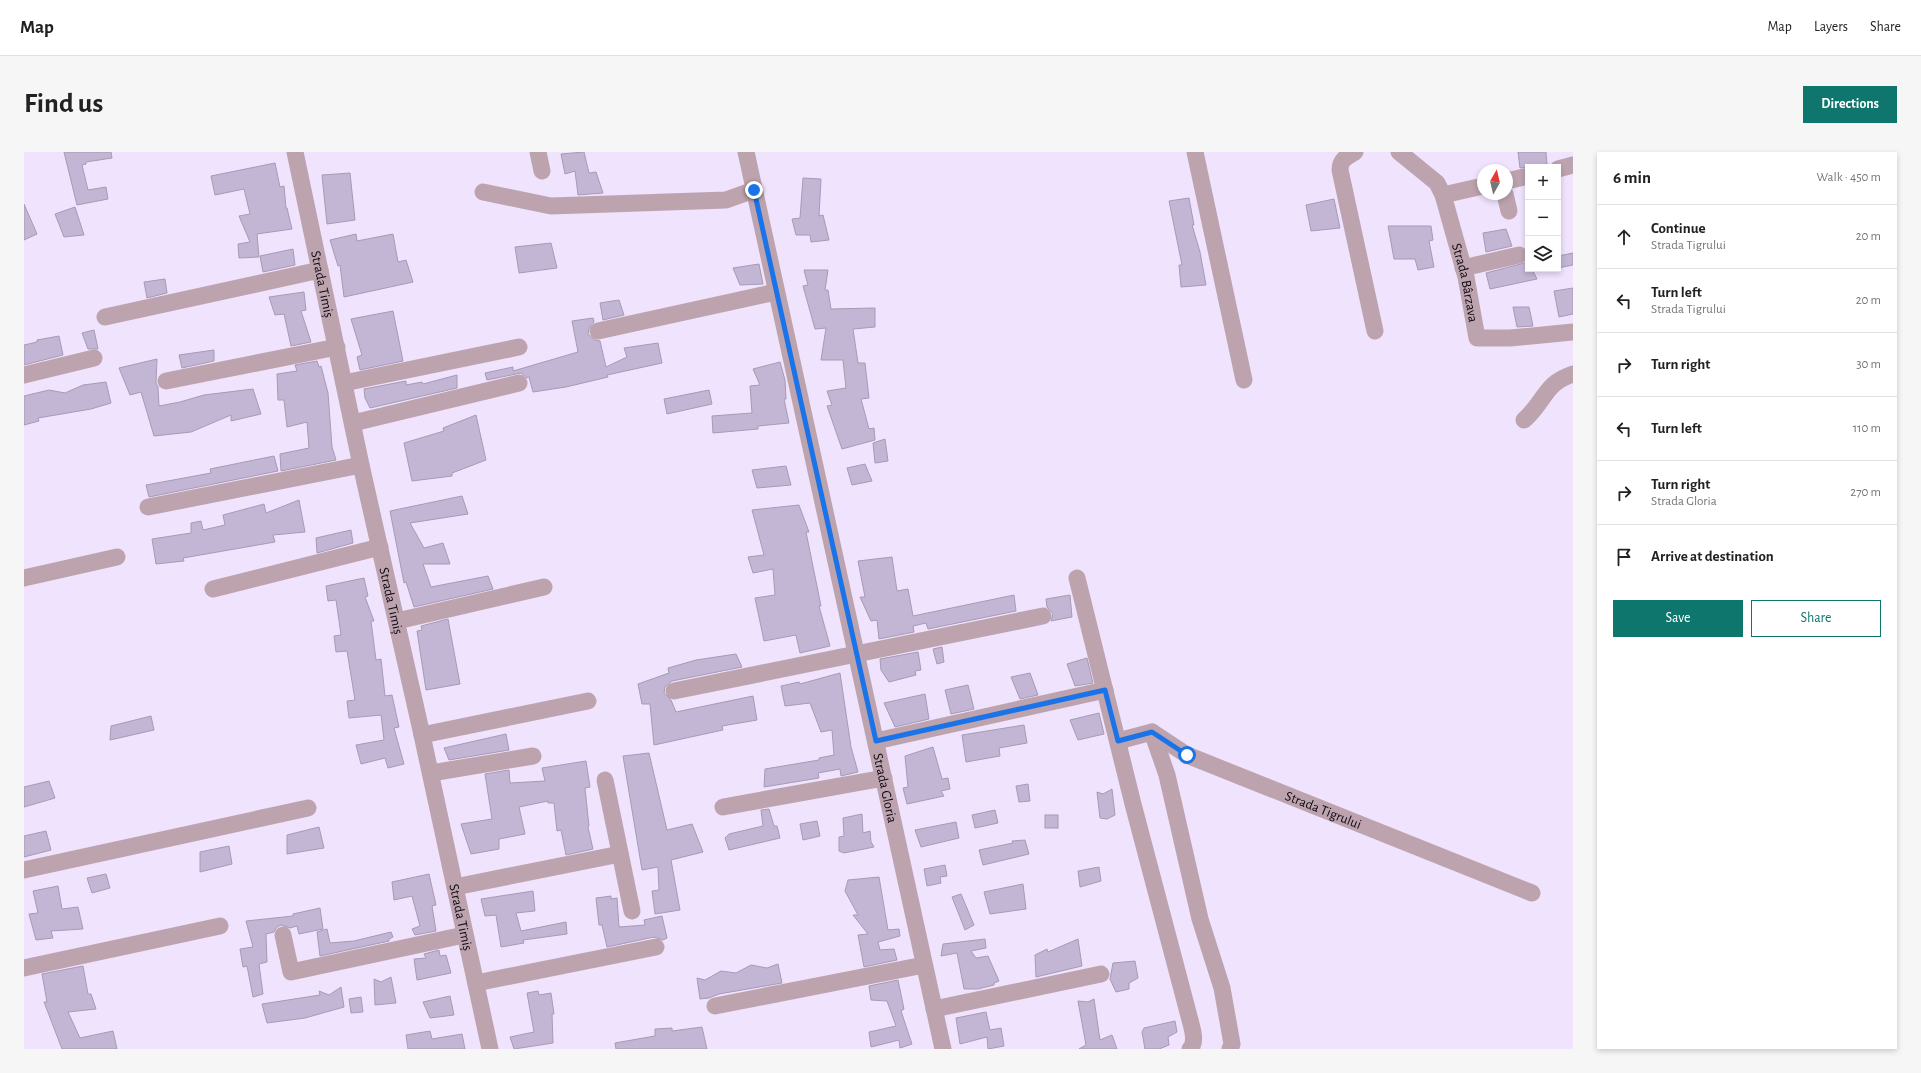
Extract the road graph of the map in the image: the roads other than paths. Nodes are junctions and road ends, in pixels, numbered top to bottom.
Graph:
1 (295, 152) edge
2 (538, 152) edge
3 (746, 152) edge
4 (1195, 152) edge
5 (1355, 152) edge
6 (1398, 152) edge
7 (1573, 165) edge
8 (1561, 168) edge
9 (542, 171) dead end
10 (1525, 177) edge
11 (1513, 179) edge
12 (1477, 187) edge
13 (754, 190) junction
14 (483, 192) dead end
15 (1442, 195) junction
16 (1507, 200) edge
17 (1509, 212) dead end
18 (1519, 255) dead end
19 (1463, 268) junction
20 (320, 270) junction
21 (776, 292) junction
22 (105, 317) dead end
23 (598, 331) dead end
24 (1375, 331) dead end
25 (1573, 332) edge
26 (337, 347) junction
27 (519, 347) dead end
28 (94, 358) dead end
29 (1573, 374) edge
30 (24, 375) edge
31 (166, 380) dead end
32 (1244, 380) dead end
33 (344, 383) junction
34 (519, 383) dead end
35 (1524, 420) dead end
36 (353, 423) junction
37 (361, 464) junction
38 (148, 507) dead end
39 (380, 547) junction
40 (117, 557) dead end
41 (24, 578) edge
42 (1077, 578) dead end
43 (544, 587) dead end
44 (213, 589) dead end
45 (1043, 616) dead end
46 (397, 621) junction
47 (855, 654) junction
48 (1105, 690) junction
49 (674, 691) dead end
50 (588, 701) dead end
51 (1152, 732) junction
52 (422, 735) junction
53 (876, 741) junction
54 (1118, 741) junction
55 (532, 756) dead end
56 (431, 773) junction
57 (884, 778) junction
58 (605, 780) dead end
59 (723, 806) dead end
60 (308, 808) dead end
61 (620, 854) junction
62 (24, 870) edge
63 (455, 887) junction
64 (1532, 893) dead end
65 (632, 910) dead end
66 (220, 926) dead end
67 (283, 935) dead end
68 (464, 935) junction
69 (656, 947) dead end
70 (924, 965) junction
71 (24, 968) edge
72 (1101, 974) dead end
73 (476, 983) junction
74 (715, 1006) dead end
75 (934, 1009) junction
76 (490, 1049) edge
77 (943, 1049) edge
78 (1190, 1049) edge
79 (1230, 1049) edge

1 - 20 street, Strada Timiș
2 - 9 street
3 - 13 street, Strada Gloria
4 - 32 street
5 - 24 street
6 - 15 street, Strada Bârzava
7 - 8 street
10 - 11 street
12 - 15 street
13 - 14 street
13 - 21 street, Strada Gloria
15 - 19 street, Strada Bârzava
16 - 17 street
18 - 19 street
19 - 25 street, Strada Bârzava
20 - 22 street
20 - 26 street, Strada Timiș
21 - 23 street
21 - 47 street, Strada Gloria
26 - 31 street
26 - 33 street, Strada Timiș
27 - 33 street
28 - 30 street
29 - 35 street
33 - 36 street, Strada Timiș
34 - 36 street
36 - 37 street, Strada Timiș
37 - 38 street
37 - 39 street, Strada Timiș
39 - 44 street
39 - 46 street, Strada Timiș
40 - 41 street
42 - 48 street
43 - 46 street
45 - 47 street
46 - 52 street, Strada Timiș
47 - 49 street
47 - 53 street, Strada Gloria
48 - 53 street
48 - 54 street
50 - 52 street
51 - 54 street
51 - 64 street, Strada Tigrului
51 - 79 street
52 - 56 street, Strada Timiș
53 - 57 street, Strada Gloria
54 - 78 street
55 - 56 street
56 - 63 street, Strada Timiș
57 - 59 street
57 - 70 street, Strada Gloria
58 - 61 street
60 - 62 street
61 - 63 street
61 - 65 street
63 - 68 street, Strada Timiș
66 - 71 street
67 - 68 street
68 - 73 street, Strada Timiș
69 - 73 street
70 - 74 street
70 - 75 street, Strada Gloria
72 - 75 street
73 - 76 street, Strada Timiș
75 - 77 street, Strada Gloria

